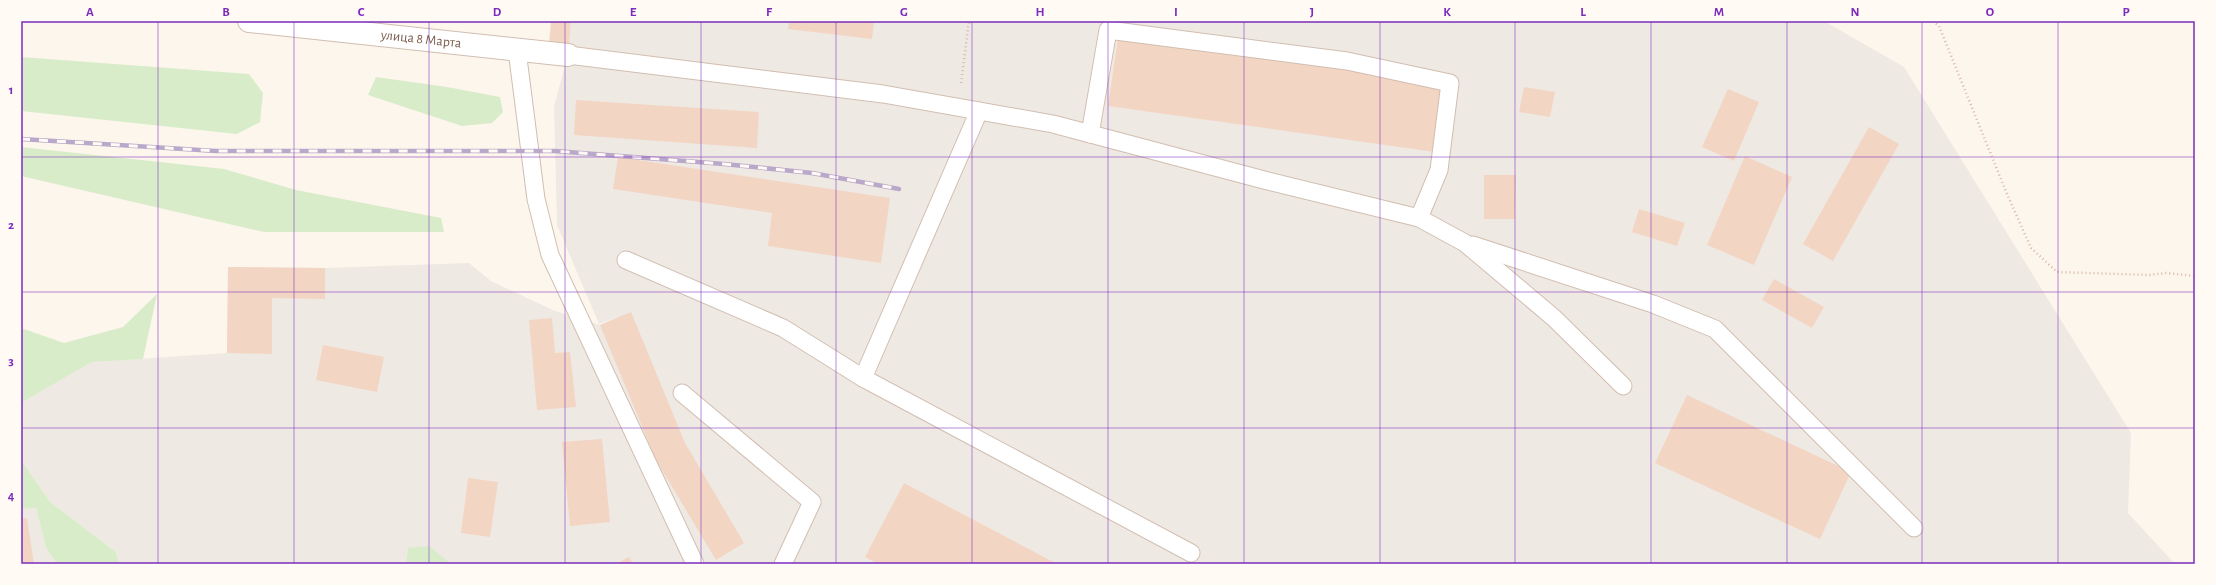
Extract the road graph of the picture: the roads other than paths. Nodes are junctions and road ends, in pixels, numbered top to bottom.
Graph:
1 (249, 21) edge
2 (517, 50) junction
3 (568, 55) joint
4 (979, 111) junction
5 (1090, 134) junction
6 (1419, 218) junction
7 (1465, 243) junction
8 (626, 260) dead end
9 (864, 378) junction
10 (1623, 386) dead end
11 (682, 393) dead end
12 (1914, 528) dead end
13 (1191, 553) dead end
14 (695, 564) edge
15 (783, 564) edge

1 - 2 street, улица 8 Марта
2 - 3 street, улица 8 Марта
2 - 14 lane
3 - 4 lane
4 - 5 lane
4 - 9 lane
5 - 6 lane
5 - 6 lane
6 - 7 lane
7 - 10 lane
7 - 12 lane
8 - 9 lane
9 - 13 lane
11 - 15 lane

